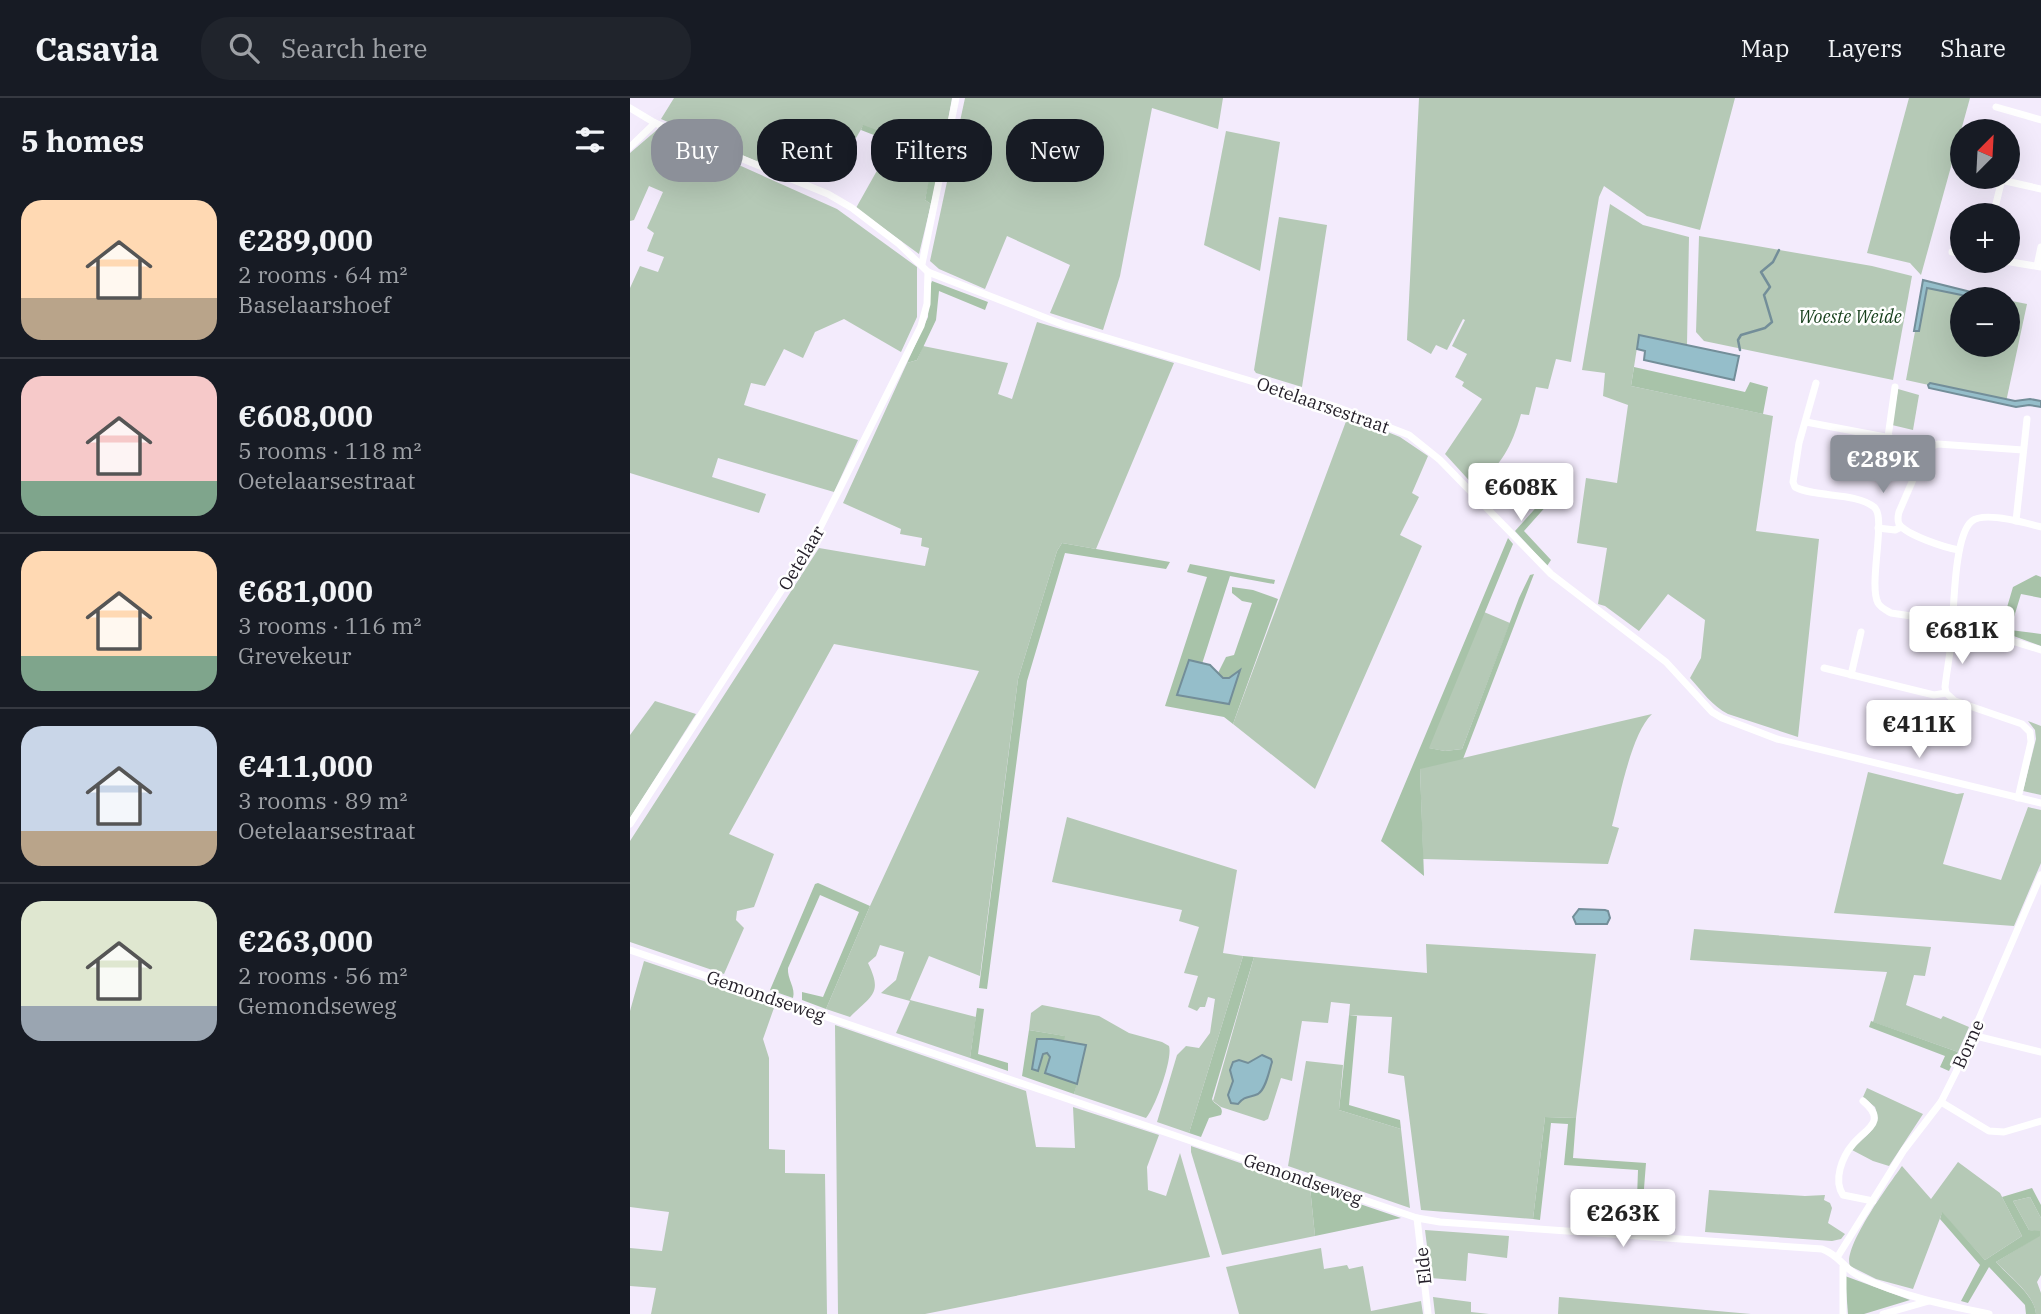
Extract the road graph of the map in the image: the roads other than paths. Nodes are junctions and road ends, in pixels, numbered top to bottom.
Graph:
1 (956, 98) edge
2 (1996, 107) dead end
3 (630, 108) edge
4 (2041, 120) edge
5 (651, 121) edge
6 (651, 127) edge
7 (630, 147) edge
8 (743, 159) edge
9 (2020, 183) edge
10 (2041, 189) edge
11 (2041, 247) edge
12 (922, 264) junction
13 (2020, 264) edge
14 (2039, 267) edge
15 (928, 272) junction
16 (1816, 383) dead end
17 (1895, 387) dead end
18 (2027, 419) dead end
19 (1806, 422) junction
20 (1888, 437) junction
21 (2023, 450) junction
22 (1925, 452) junction
23 (2016, 521) junction
24 (1901, 527) junction
25 (2041, 527) edge
26 (1878, 528) junction
27 (1959, 550) junction
28 (1952, 626) junction
29 (1861, 632) dead end
30 (1980, 634) dead end
31 (1996, 636) dead end
32 (2041, 650) edge
33 (1824, 668) dead end
34 (1851, 675) junction
35 (1946, 693) junction
36 (2018, 798) junction
37 (2041, 803) edge
38 (630, 824) edge
39 (2041, 875) edge
40 (630, 950) edge
41 (1972, 1035) junction
42 (2041, 1052) edge
43 (1864, 1101) dead end
44 (1941, 1102) junction
45 (2041, 1121) edge
46 (1873, 1201) junction
47 (1417, 1218) junction
48 (1838, 1256) junction
49 (1843, 1267) junction
50 (1929, 1301) junction
51 (1428, 1314) edge
52 (1843, 1314) edge
53 (1883, 1314) edge
54 (1989, 1314) edge

1 - 12 street
2 - 4 street
3 - 5 street
6 - 7 street
8 - 12 street
9 - 10 street
11 - 14 street
12 - 15 street
13 - 14 street
15 - 36 street, Oetelaarsestraat
15 - 38 street, Oetelaar
16 - 19 street
17 - 20 street
18 - 21 street
19 - 20 street
19 - 26 street
20 - 22 street
21 - 22 street
21 - 23 street
22 - 24 street
23 - 25 street
23 - 27 street
24 - 26 street
24 - 27 street
26 - 28 street
27 - 28 street
28 - 30 street
28 - 35 street
29 - 34 street
31 - 32 street
33 - 34 street
34 - 35 street
35 - 36 street
36 - 37 street, Oetelaarsestraat
39 - 41 street, Borne
40 - 47 street, Gemondseweg
41 - 42 street
41 - 44 street, Borne
43 - 46 street
44 - 45 street
44 - 46 street, Borne
46 - 48 street, Borne
47 - 48 street, Gemondseweg
47 - 51 street, Elde
48 - 49 street
49 - 50 street
49 - 52 street
50 - 53 street
50 - 54 street

